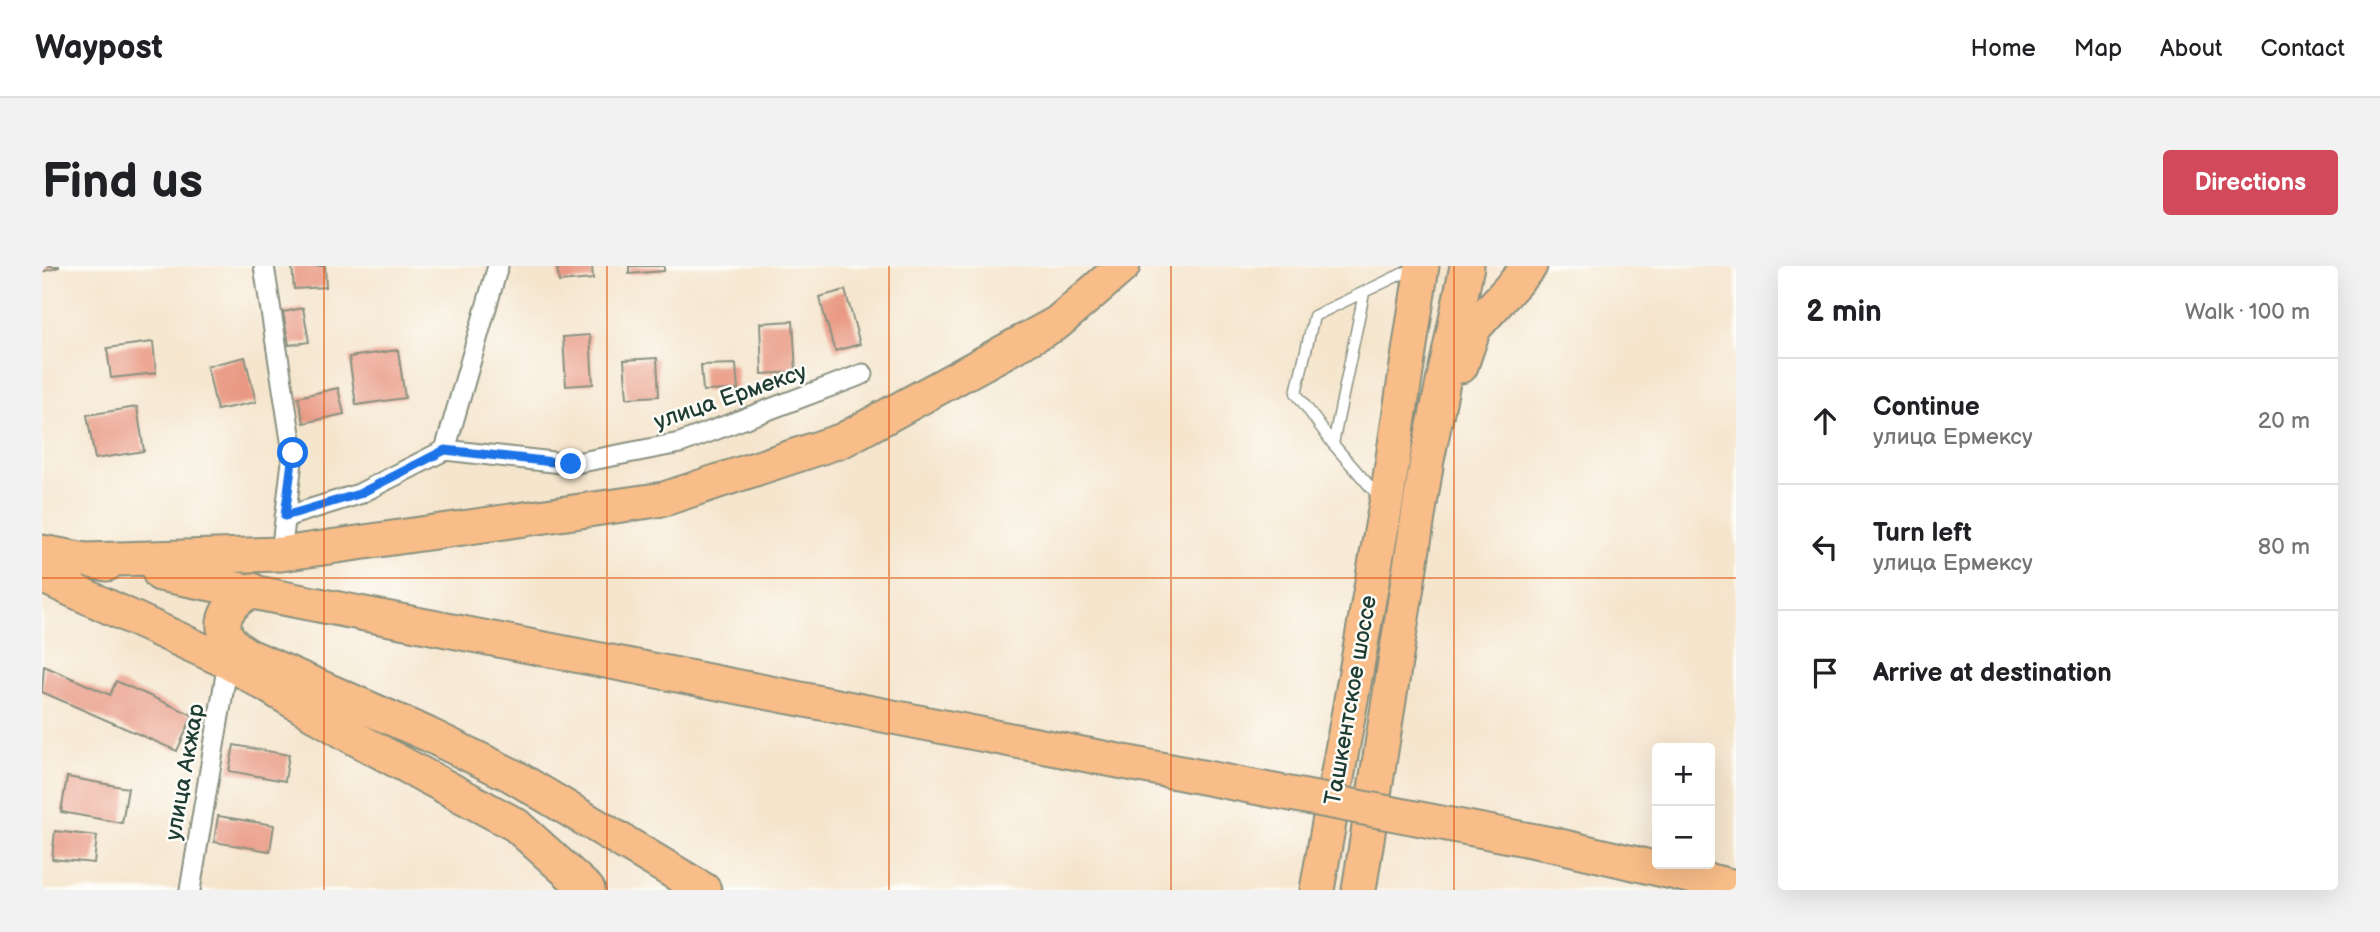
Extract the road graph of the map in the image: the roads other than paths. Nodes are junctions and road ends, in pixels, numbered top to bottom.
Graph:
1 (264, 266) edge
2 (498, 266) edge
3 (1123, 266) edge
4 (1420, 266) edge
5 (1467, 266) edge
6 (1530, 266) edge
7 (1364, 293) junction
8 (863, 374) dead end
9 (1334, 444) junction
10 (445, 450) junction
11 (1427, 460) junction
12 (1385, 507) junction
13 (1418, 514) junction
14 (285, 516) junction
15 (42, 552) edge
16 (281, 554) junction
17 (86, 560) junction
18 (42, 576) edge
19 (252, 590) junction
20 (229, 662) junction
21 (1736, 887) edge
22 (190, 890) edge
23 (588, 890) edge
24 (704, 890) edge
25 (1317, 890) edge
26 (1359, 890) edge

1 - 14 street
2 - 10 street
3 - 16 highway
4 - 7 lane
4 - 12 highway, Ташкентское шоссе
5 - 11 highway
6 - 11 highway
7 - 9 lane
7 - 9 lane
8 - 10 street, улица Ермексу
9 - 12 lane
10 - 14 street
11 - 13 highway
12 - 13 highway
12 - 25 highway, Ташкентское шоссе
13 - 26 highway
14 - 16 street
15 - 17 highway
16 - 17 highway
17 - 19 highway
18 - 20 highway
19 - 21 highway, bridge
19 - 24 highway
20 - 22 street, улица Акжар
20 - 23 highway

